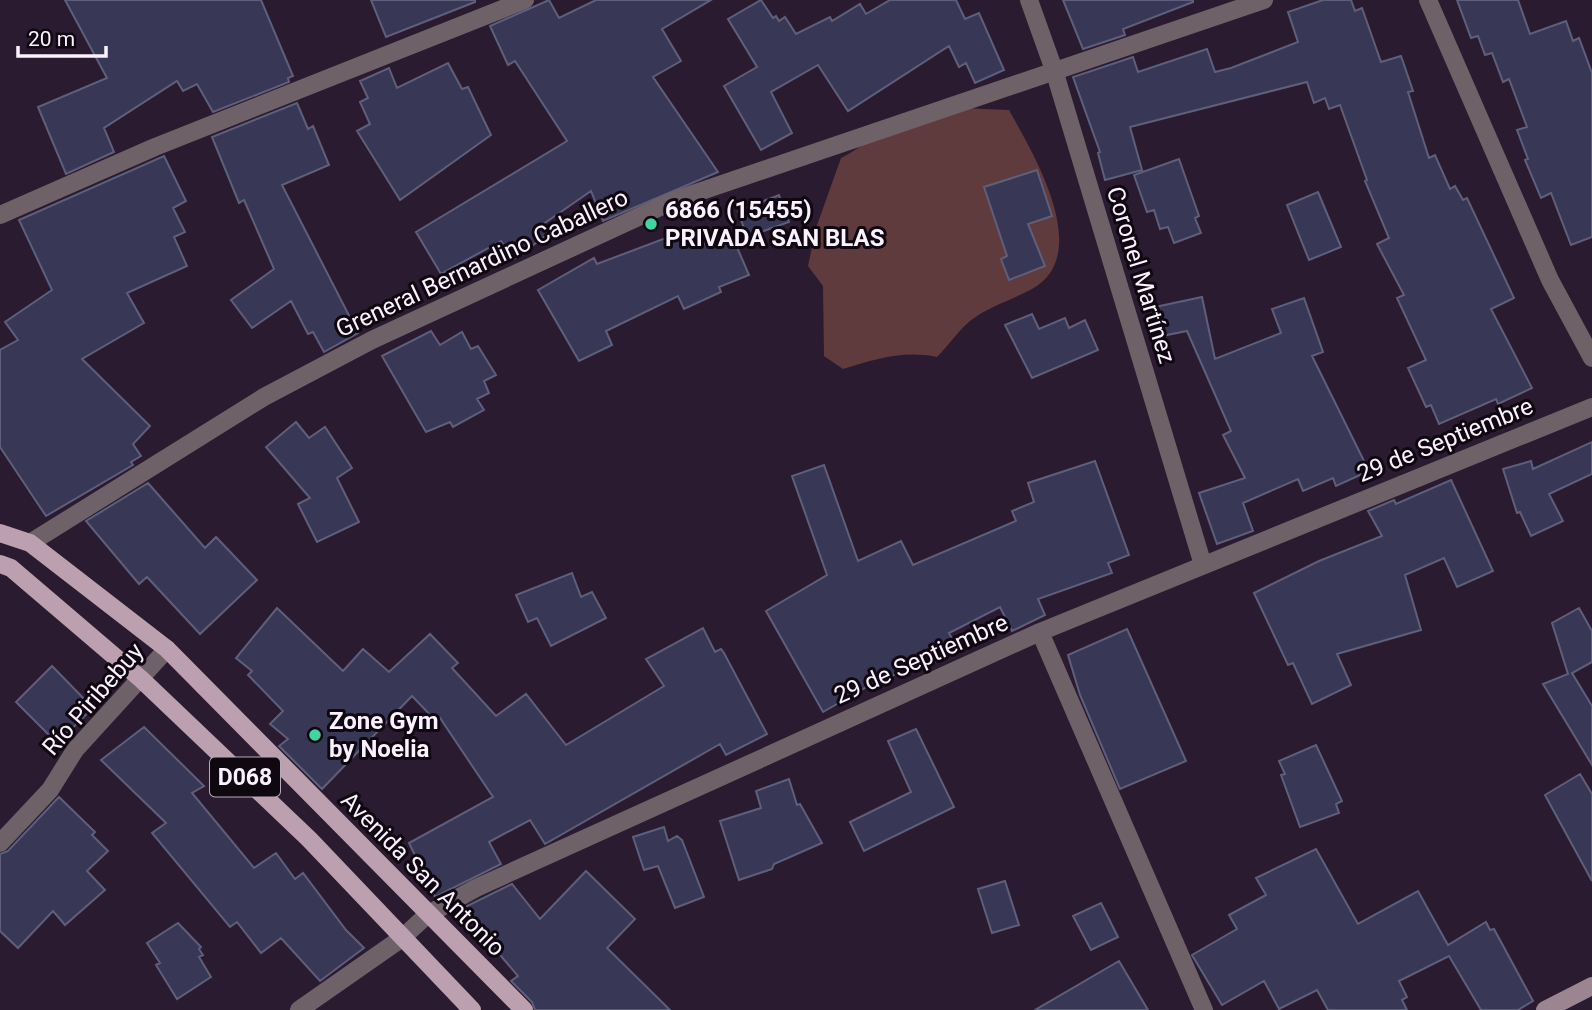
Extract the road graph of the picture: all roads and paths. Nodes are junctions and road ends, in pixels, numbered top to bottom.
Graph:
1 (525, 0) edge
2 (1029, 0) edge
3 (1264, 0) edge
4 (1428, 0) edge
5 (1054, 70) junction
6 (0, 215) edge
7 (1592, 358) edge
8 (1592, 407) edge
9 (0, 533) edge
10 (30, 543) junction
11 (0, 564) edge
12 (1203, 565) junction
13 (1040, 632) junction
14 (167, 649) junction
15 (141, 679) junction
16 (0, 843) edge
17 (427, 915) junction
18 (402, 939) junction
19 (1592, 986) edge
20 (299, 1010) edge
21 (472, 1010) edge
22 (524, 1010) edge
23 (1204, 1010) edge
24 (1545, 1010) edge

1 - 6 street
2 - 5 street, Coronel Martínez
3 - 5 street, Greneral Bernardino Caballero
4 - 7 street
5 - 10 street, Greneral Bernardino Caballero
5 - 12 street, Coronel Martínez
8 - 12 street, 29 de Septiembre
9 - 10 main road, Avenida San Antonio / D068
10 - 14 main road, Avenida San Antonio / D068
11 - 15 main road, D068
12 - 13 street, 29 de Septiembre
13 - 17 street, 29 de Septiembre
13 - 23 street
14 - 15 street, Río Piribebuy
14 - 17 main road, Avenida San Antonio / D068
15 - 16 street, Río Piribebuy
15 - 18 main road, D068
17 - 18 street, 29 de Septiembre
17 - 22 main road, Avenida San Antonio / D068
18 - 20 street, 29 de Septiembre
18 - 21 main road, D068
19 - 24 main road

